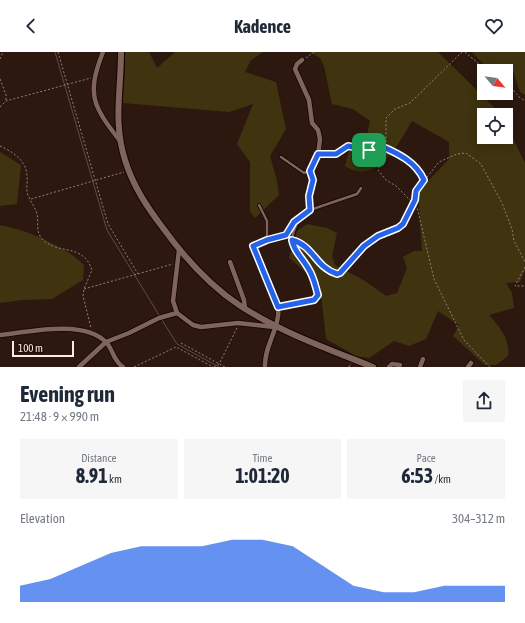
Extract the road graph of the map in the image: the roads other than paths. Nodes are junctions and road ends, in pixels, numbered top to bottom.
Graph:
1 (102, 52) edge
2 (121, 52) edge
3 (302, 60) road end
4 (121, 142) junction
5 (281, 157) dead end
6 (310, 171) junction
7 (361, 188) dead end
8 (259, 205) dead end
9 (310, 210) junction
10 (301, 216) junction
11 (267, 240) junction
12 (179, 250) junction
13 (230, 262) dead end
14 (278, 307) junction
15 (245, 309) junction
16 (177, 313) junction
17 (276, 327) junction
18 (0, 335) edge
19 (106, 342) junction
20 (423, 359) dead end
21 (400, 365) dead end
22 (80, 367) edge
23 (121, 367) edge
24 (265, 367) edge
25 (374, 367) edge
26 (389, 367) edge
27 (420, 367) edge

1 - 4 street
2 - 4 street
3 - 6 street
4 - 12 street
5 - 6 lane
6 - 9 street
7 - 9 lane
8 - 11 lane
9 - 10 street
10 - 11 street
10 - 14 lane
11 - 14 street
12 - 15 street
12 - 16 street
13 - 15 street
14 - 17 street
15 - 17 street
16 - 17 street
16 - 19 street
17 - 24 street
17 - 25 street
18 - 19 street
19 - 22 street
19 - 23 street
20 - 27 street
21 - 26 street

